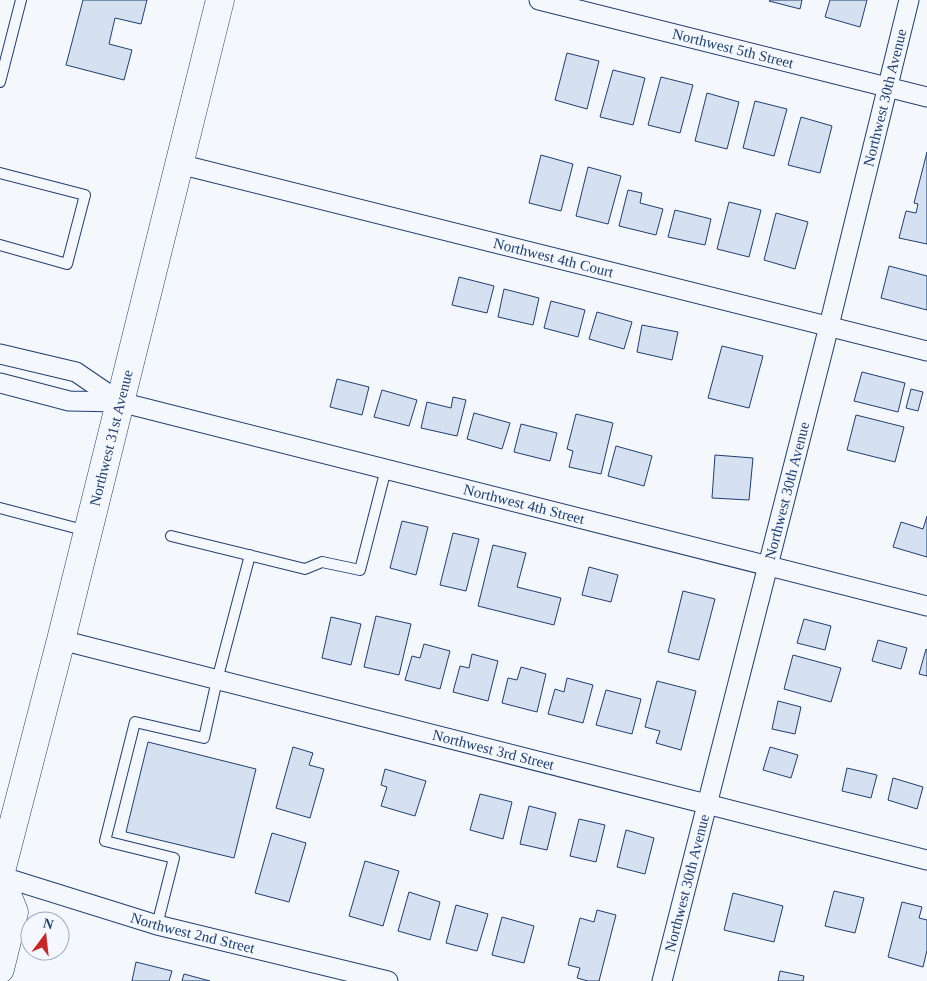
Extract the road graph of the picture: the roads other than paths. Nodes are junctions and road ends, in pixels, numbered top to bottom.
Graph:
1 (21, 0) edge
2 (220, 0) edge
3 (538, 0) edge
4 (909, 0) edge
5 (0, 82) edge
6 (887, 87) junction
7 (927, 97) edge
8 (179, 164) junction
9 (0, 173) edge
10 (0, 246) edge
11 (828, 326) junction
12 (927, 351) edge
13 (0, 354) edge
14 (0, 383) edge
15 (120, 402) junction
16 (386, 469) junction
17 (0, 508) edge
18 (88, 531) junction
19 (171, 536) dead end
20 (250, 556) junction
21 (767, 566) junction
22 (927, 606) edge
23 (61, 640) junction
24 (217, 680) junction
25 (706, 804) junction
26 (927, 860) edge
27 (0, 876) edge
28 (158, 925) junction
29 (0, 969) edge
30 (388, 981) edge
31 (662, 981) edge

1 - 5 lane
2 - 8 main road, Northwest 31st Avenue
3 - 6 street, Northwest 5th Street
4 - 6 street, Northwest 30th Avenue
6 - 7 street, Northwest 5th Street
6 - 11 street, Northwest 30th Avenue
8 - 11 street, Northwest 4th Court
8 - 15 main road, Northwest 31st Avenue
9 - 10 lane
11 - 12 street, Northwest 4th Court
11 - 21 street, Northwest 30th Avenue
13 - 15 street
14 - 15 street
15 - 16 street, Northwest 4th Street
15 - 18 main road, Northwest 31st Avenue
16 - 20 lane
16 - 21 street, Northwest 4th Street
17 - 18 lane
18 - 23 main road, Northwest 31st Avenue
19 - 20 lane
20 - 24 lane
21 - 22 street, Northwest 4th Street
21 - 25 street, Northwest 30th Avenue
23 - 24 street, Northwest 3rd Street
23 - 27 main road, Northwest 31st Avenue
24 - 25 street, Northwest 3rd Street
24 - 28 lane
25 - 26 street, Northwest 3rd Street
25 - 31 street, Northwest 30th Avenue
27 - 28 street, Northwest 2nd Street
27 - 29 main road
28 - 30 street, Northwest 2nd Street

